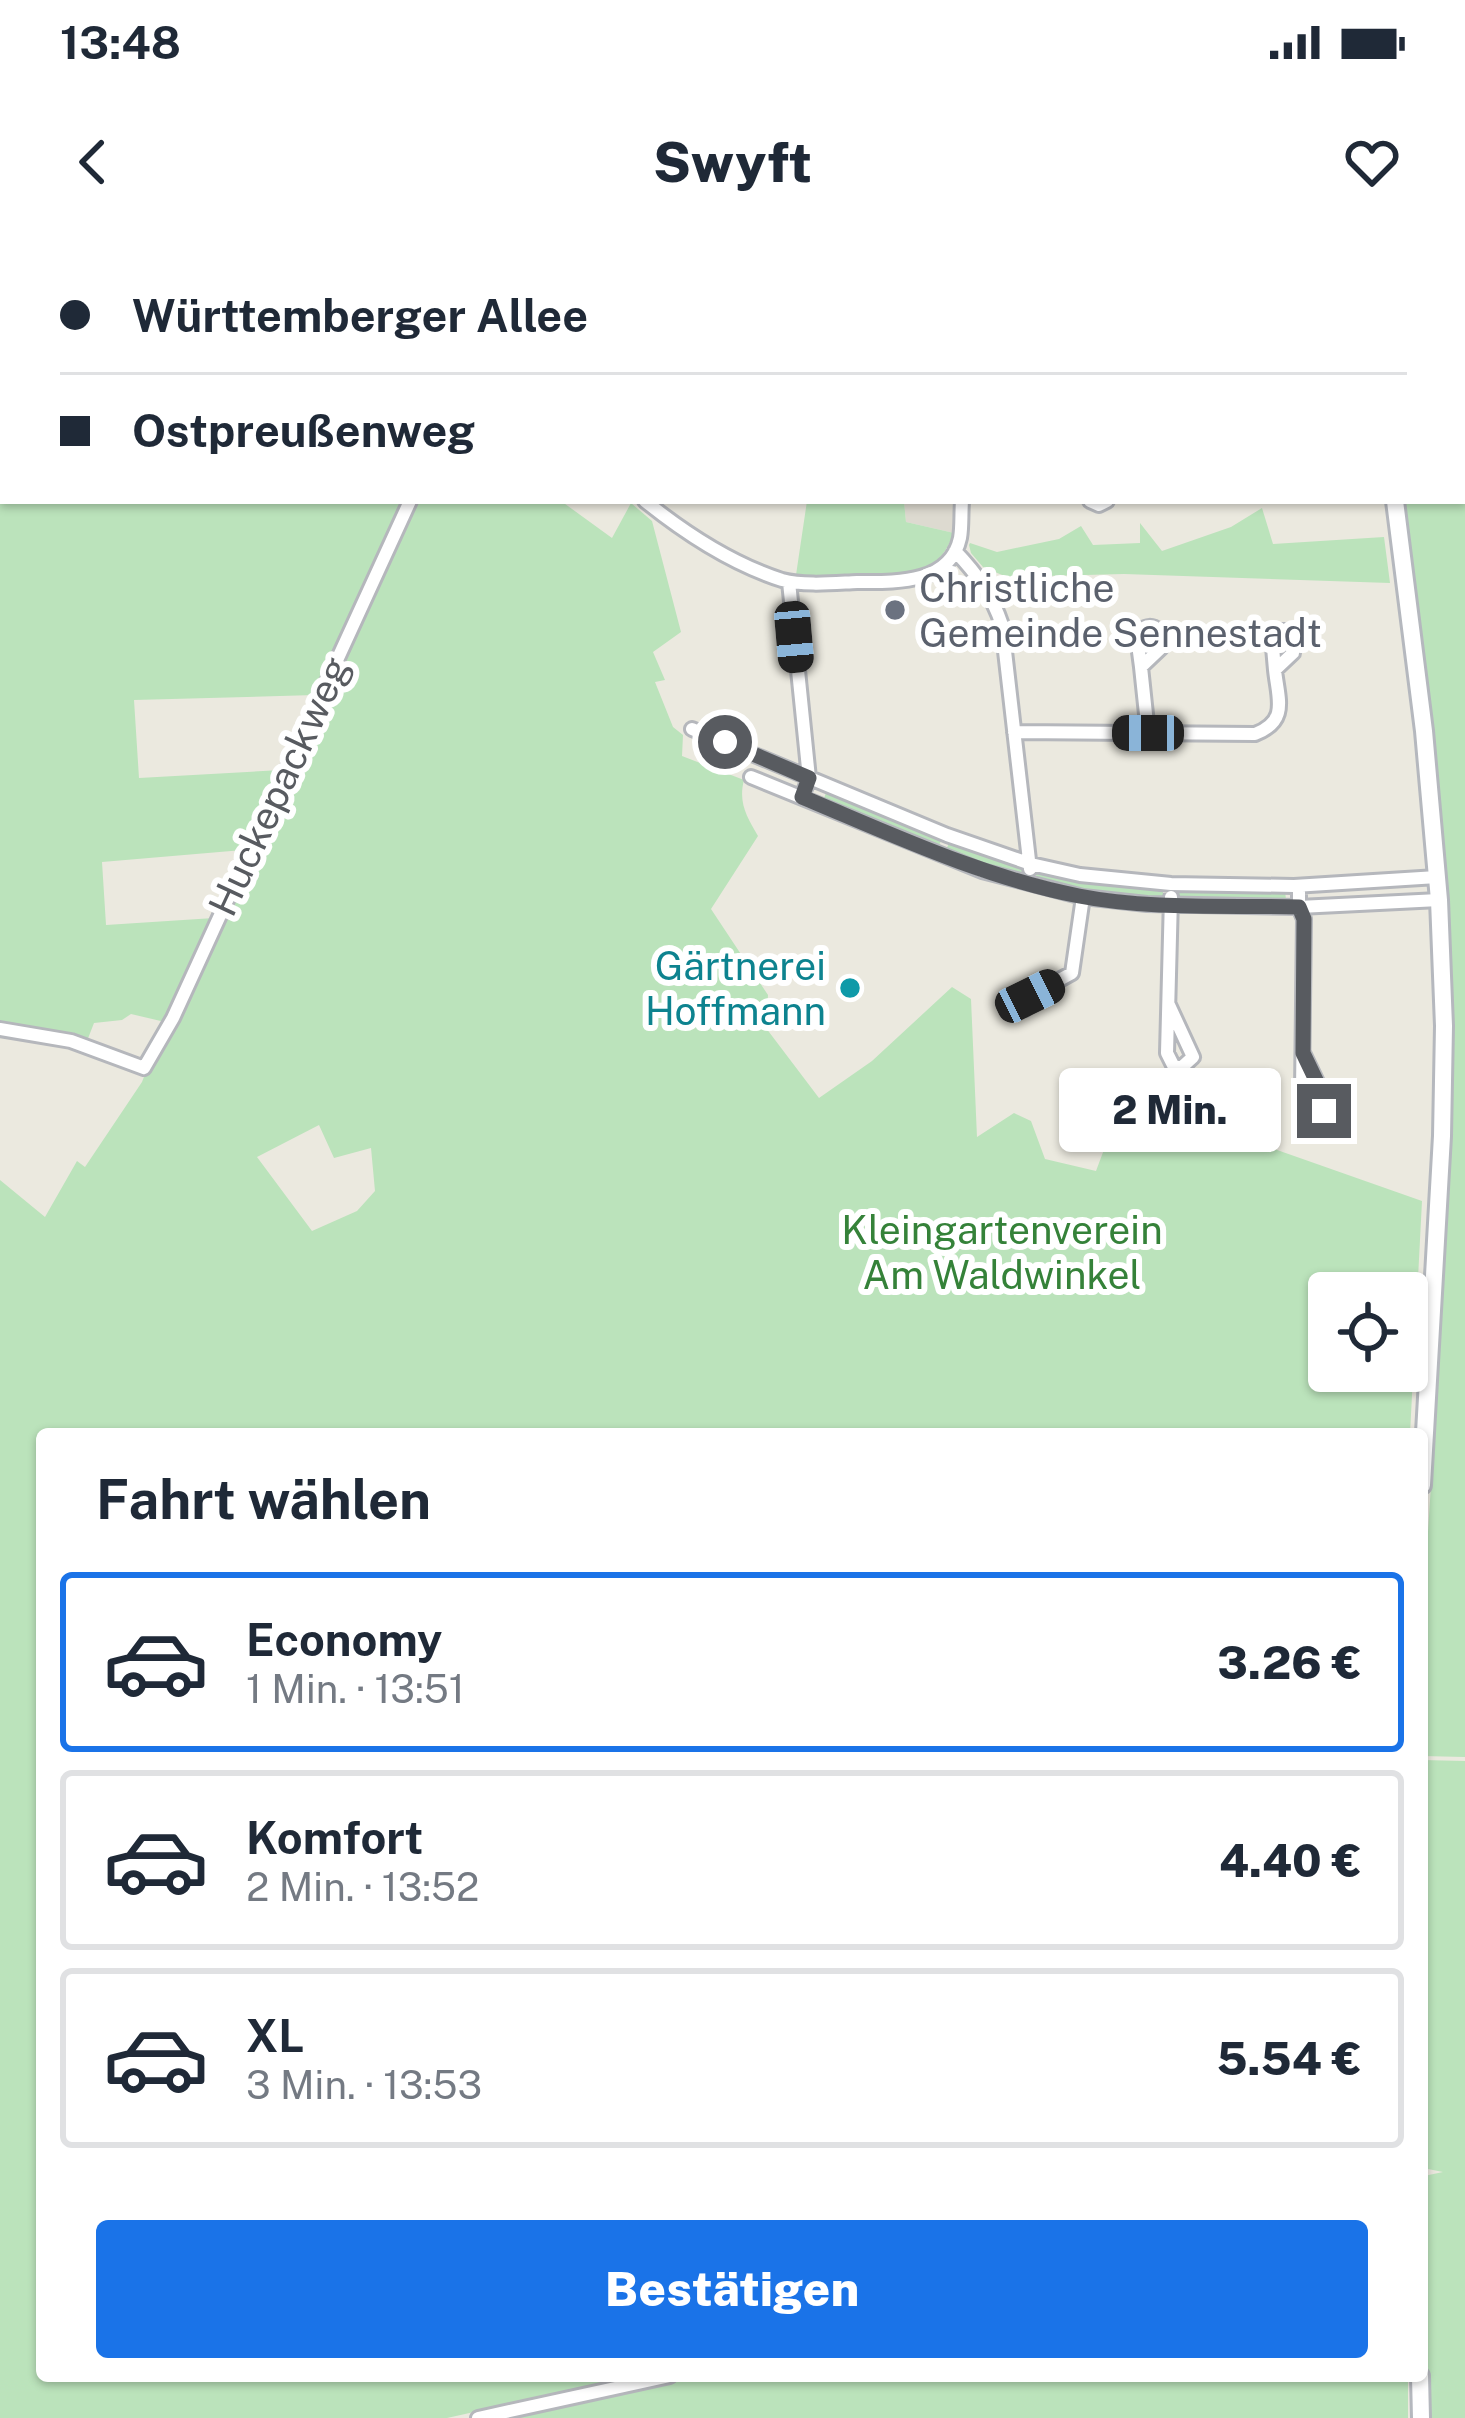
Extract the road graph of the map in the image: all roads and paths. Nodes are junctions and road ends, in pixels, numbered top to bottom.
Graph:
1 (409, 504) edge
2 (649, 504) edge
3 (962, 504) edge
4 (1395, 504) edge
5 (955, 551) junction
6 (789, 582) junction
7 (1141, 667) dead end
8 (1275, 670) dead end
9 (692, 728) dead end
10 (1014, 732) junction
11 (1148, 733) junction
12 (751, 777) dead end
13 (809, 778) junction
14 (802, 797) junction
15 (1031, 864) junction
16 (1437, 877) junction
17 (1026, 884) junction
18 (1171, 884) junction
19 (1299, 886) junction
20 (1082, 897) junction
21 (1439, 899) junction
22 (1171, 904) junction
23 (1299, 907) junction
24 (1168, 1005) dead end
25 (1025, 1009) dead end
26 (0, 1029) edge
27 (1303, 1053) dead end
28 (1425, 1428) edge
29 (643, 2382) edge
30 (1420, 2382) edge
31 (478, 2418) edge
32 (1420, 2418) edge

1 - 26 street, Huckepackweg
2 - 6 street
3 - 5 street
4 - 16 street
5 - 6 street
5 - 10 street
6 - 13 street
7 - 11 street
8 - 11 street
9 - 13 street
10 - 11 street
10 - 15 street
12 - 14 street
13 - 14 street
13 - 15 street
14 - 17 street
15 - 17 street
15 - 18 street
16 - 19 street
16 - 21 street
17 - 20 street
18 - 19 street
18 - 22 street
19 - 23 street
20 - 22 street
20 - 25 street
21 - 23 street
21 - 28 street
22 - 23 street
22 - 24 street
23 - 27 street
29 - 31 street
30 - 32 street

